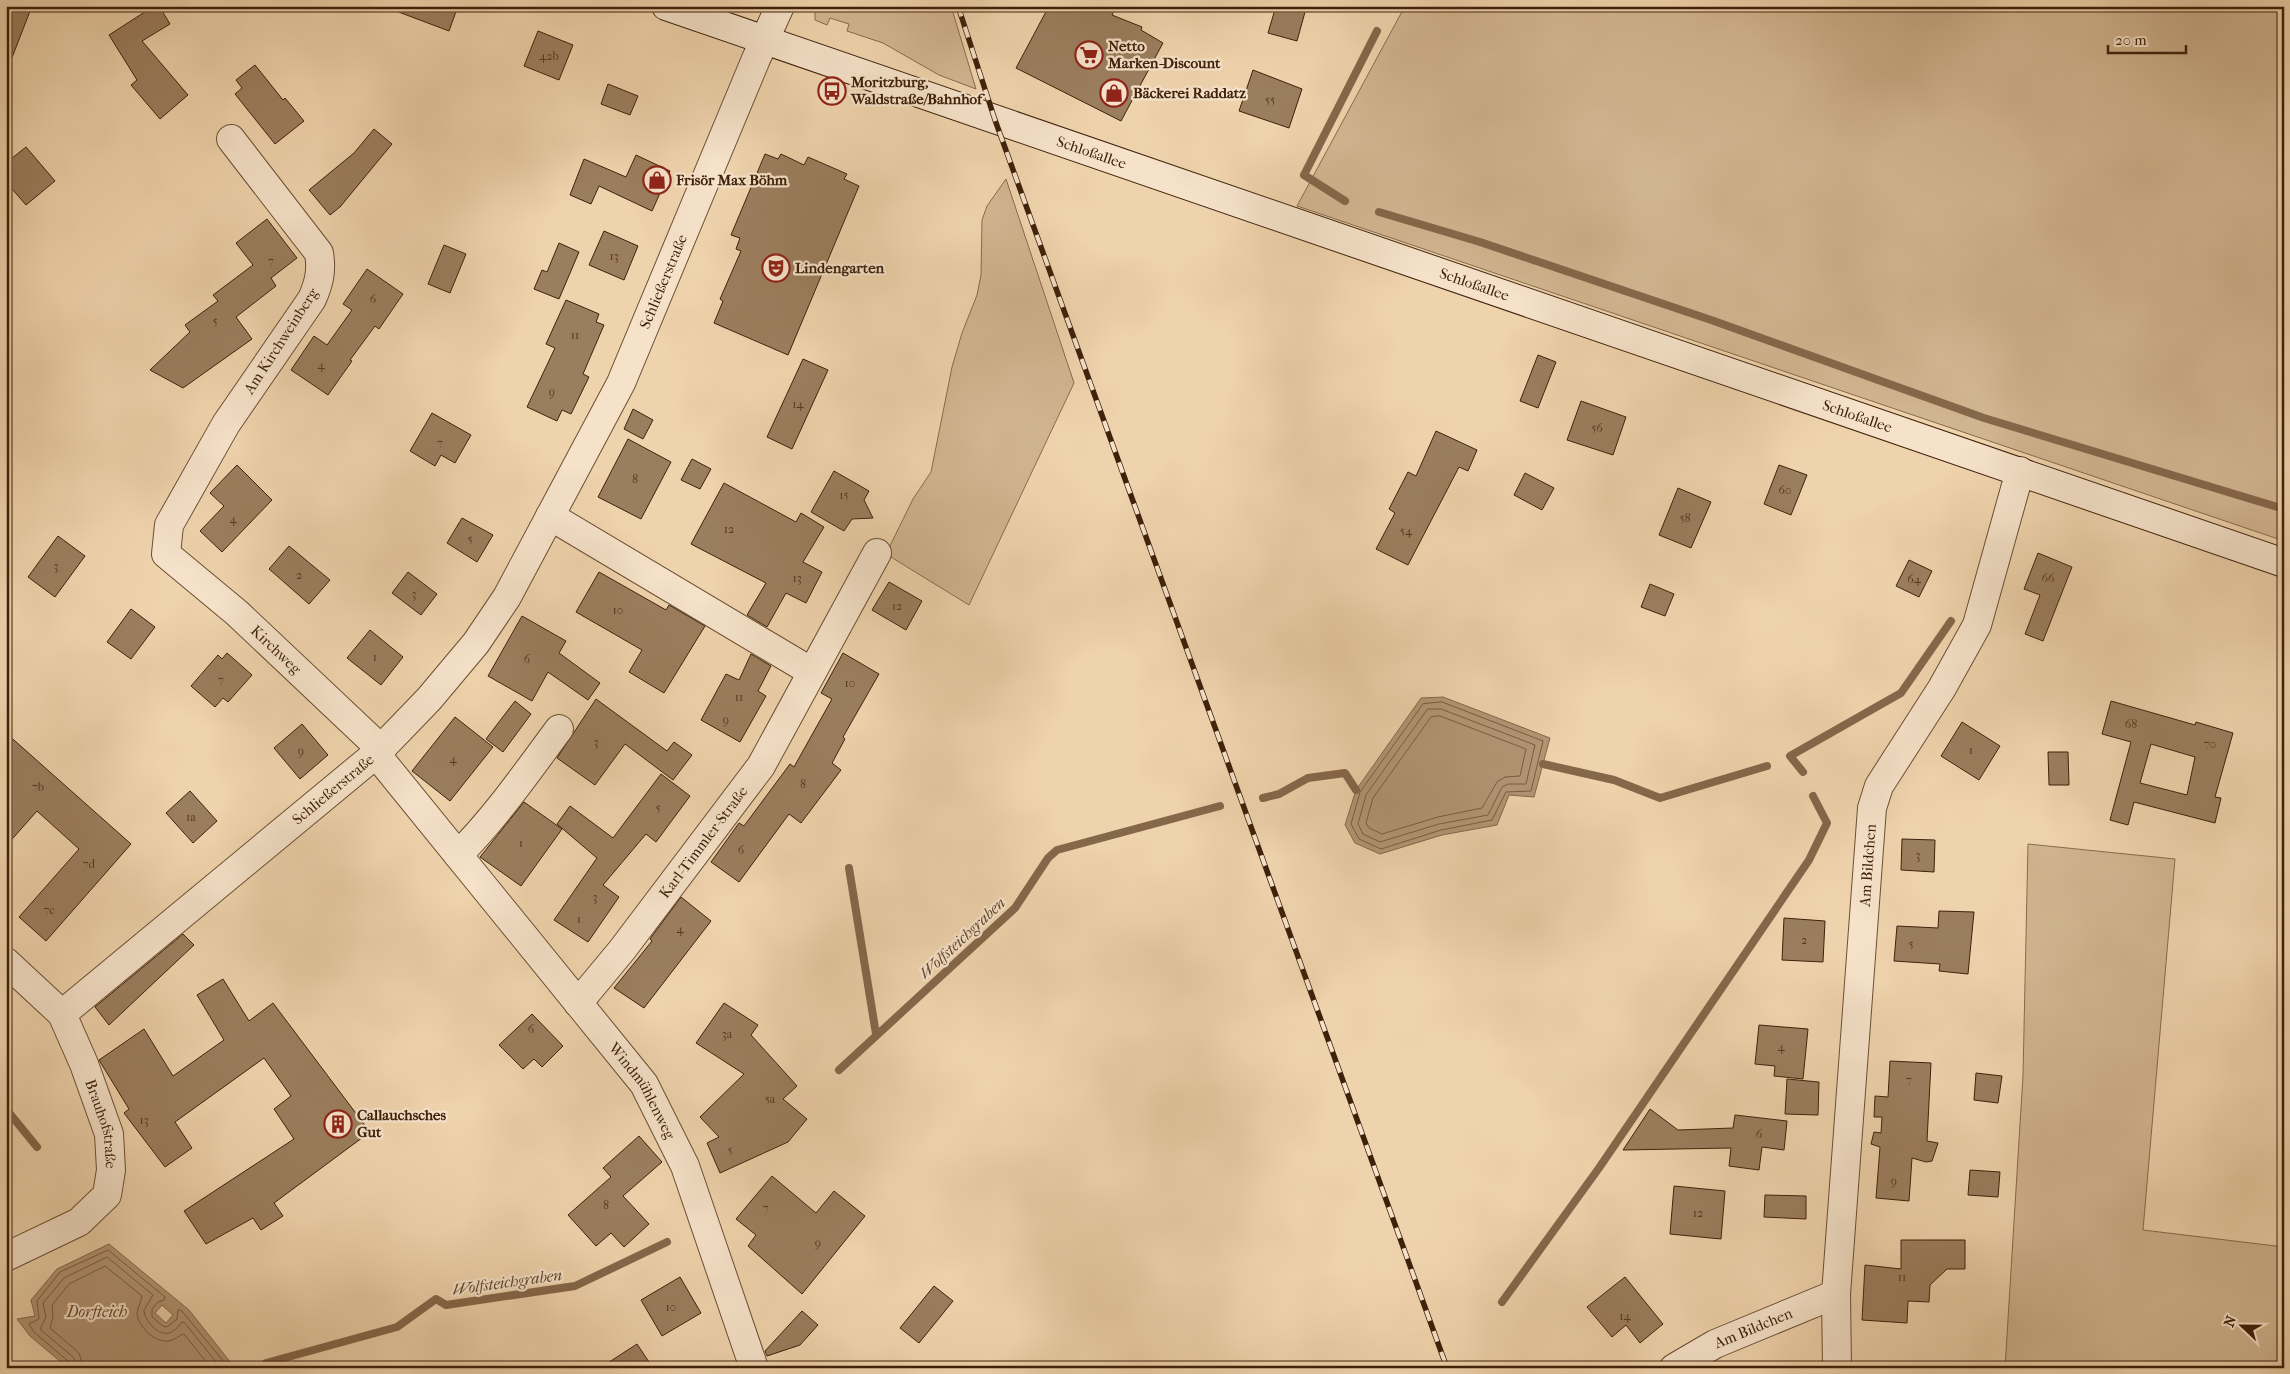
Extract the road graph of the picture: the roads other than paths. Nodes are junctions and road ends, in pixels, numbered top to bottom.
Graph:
1 (666, 6) edge
2 (780, 6) edge
3 (764, 40) junction
4 (231, 139) dead end
5 (2020, 471) junction
6 (550, 516) junction
7 (877, 552) dead end
8 (166, 554) joint
9 (2284, 563) edge
10 (812, 672) junction
11 (559, 730) dead end
12 (379, 752) junction
13 (458, 855) junction
14 (6, 962) edge
15 (578, 1003) junction
16 (62, 1014) junction
17 (6, 1257) edge
18 (1836, 1294) junction
19 (754, 1368) edge
20 (1674, 1368) edge
21 (1837, 1368) edge

1 - 3 street, Schloßallee
2 - 3 street, Schließerstraße
3 - 5 street, Schloßallee
3 - 6 street, Schließerstraße
4 - 8 street, Am Kirchweinberg
5 - 9 street, Schloßallee
5 - 18 street, Am Bildchen
6 - 10 street
6 - 12 street, Schließerstraße
7 - 10 street, Karl-Timmler-Straße
8 - 12 street, Kirchweg
10 - 15 street, Karl-Timmler-Straße
11 - 13 street
12 - 13 street, Windmühlenweg
12 - 16 street, Schließerstraße
13 - 15 street, Windmühlenweg
14 - 16 street, Brauhofstraße
15 - 19 street, Windmühlenweg
16 - 17 street, Brauhofstraße
18 - 20 street, Am Bildchen
18 - 21 street, Am Bildchen

